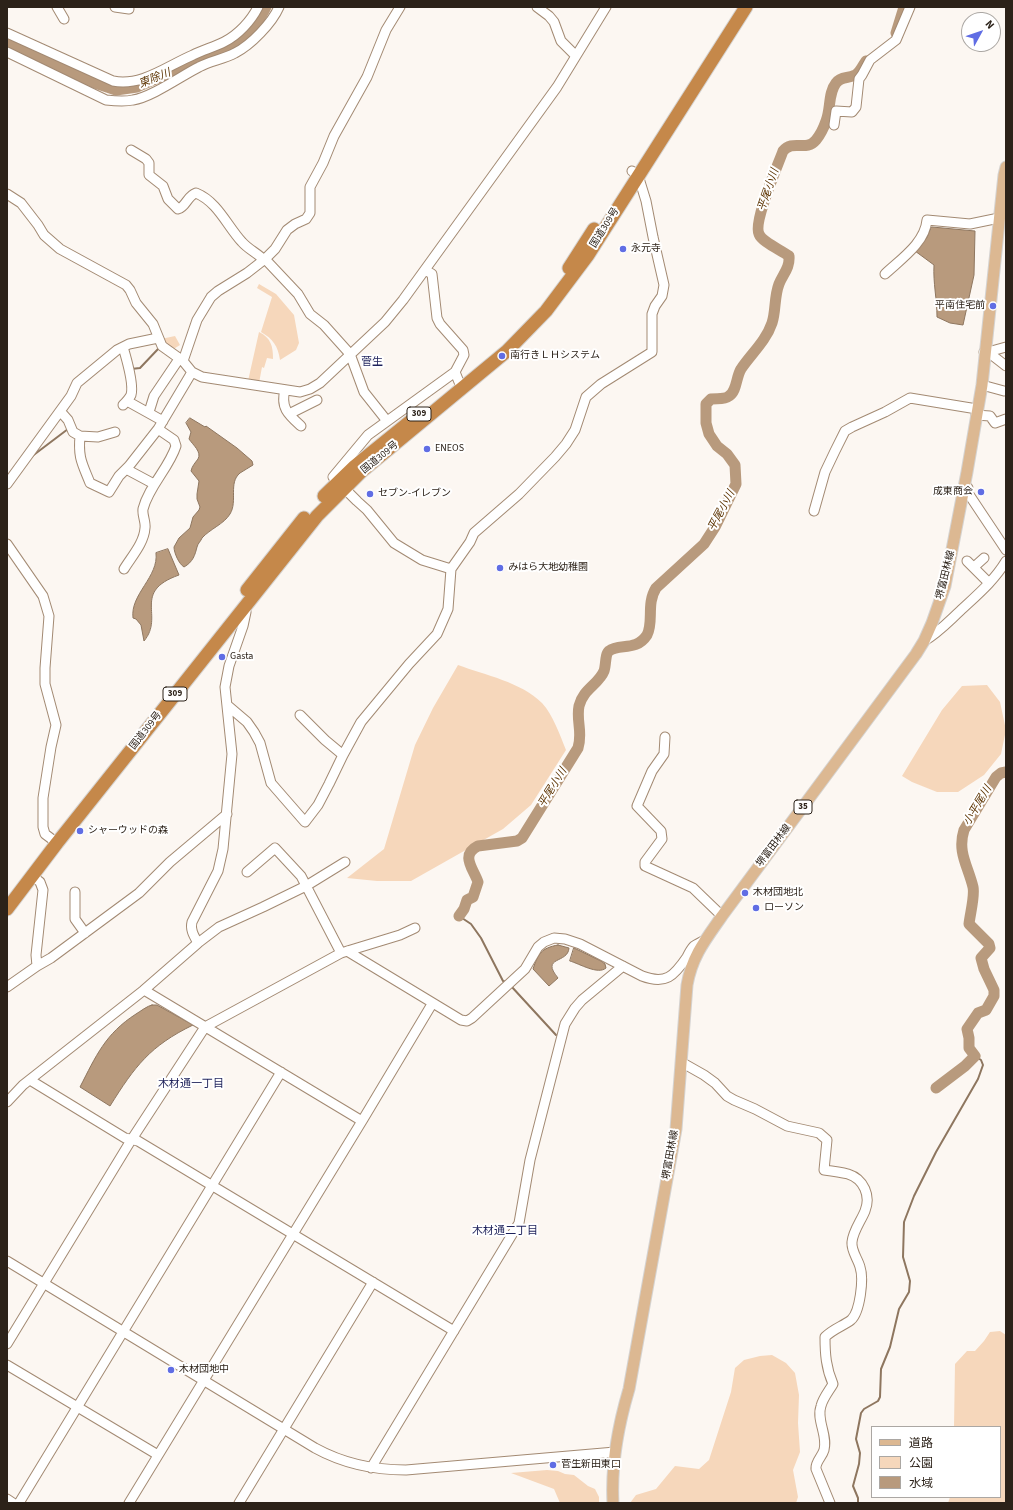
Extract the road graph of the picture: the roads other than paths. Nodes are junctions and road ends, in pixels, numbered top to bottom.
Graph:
1 (57, 7) edge
2 (115, 7) edge
3 (258, 7) edge
4 (279, 7) edge
5 (400, 7) edge
6 (537, 7) edge
7 (606, 7) edge
8 (737, 7) edge
9 (746, 7) edge
10 (910, 7) edge
11 (129, 9) dead end
12 (64, 19) dead end
13 (240, 30) junction
14 (7, 34) edge
15 (250, 41) junction
16 (7, 52) edge
17 (576, 56) junction
18 (834, 124) dead end
19 (131, 150) dead end
20 (1006, 166) edge
21 (635, 173) junction
22 (7, 194) edge
23 (999, 218) junction
24 (264, 259) junction
25 (426, 270) junction
26 (885, 274) dead end
27 (158, 338) junction
28 (123, 347) junction
29 (1006, 347) edge
30 (986, 352) junction
31 (350, 354) junction
32 (181, 360) junction
33 (1006, 366) edge
34 (192, 372) junction
35 (457, 377) junction
36 (982, 385) junction
37 (285, 390) junction
38 (304, 391) junction
39 (1004, 391) dead end
40 (60, 411) junction
41 (149, 412) junction
42 (293, 412) dead end
43 (977, 412) junction
44 (1006, 419) edge
45 (387, 421) junction
46 (160, 425) junction
47 (301, 426) dead end
48 (115, 432) dead end
49 (80, 436) junction
50 (126, 470) junction
51 (7, 484) edge
52 (154, 484) junction
53 (341, 485) junction
54 (965, 485) junction
55 (814, 511) dead end
56 (7, 544) edge
57 (1006, 550) edge
58 (984, 558) dead end
59 (1006, 560) edge
60 (124, 569) dead end
61 (451, 569) junction
62 (989, 583) junction
63 (246, 606) junction
64 (924, 641) junction
65 (227, 705) junction
66 (300, 715) dead end
67 (664, 737) dead end
68 (343, 755) junction
69 (227, 814) junction
70 (54, 841) junction
71 (345, 862) dead end
72 (247, 872) dead end
73 (32, 876) junction
74 (306, 886) junction
75 (75, 892) dead end
76 (7, 895) edge
77 (7, 909) edge
78 (722, 916) junction
79 (415, 928) dead end
80 (85, 933) junction
81 (705, 940) junction
82 (198, 943) junction
83 (344, 952) junction
84 (36, 966) junction
85 (624, 966) junction
86 (7, 987) edge
87 (144, 990) junction
88 (432, 1004) junction
89 (205, 1026) junction
90 (682, 1062) junction
91 (281, 1072) junction
92 (30, 1080) junction
93 (7, 1102) edge
94 (362, 1121) junction
95 (132, 1139) junction
96 (212, 1186) junction
97 (292, 1234) junction
98 (7, 1261) edge
99 (373, 1282) junction
100 (44, 1284) junction
101 (454, 1331) junction
102 (123, 1332) junction
103 (7, 1344) edge
104 (7, 1365) edge
105 (203, 1380) junction
106 (77, 1407) junction
107 (284, 1429) junction
108 (615, 1452) junction
109 (158, 1455) junction
110 (371, 1468) junction
111 (7, 1499) edge
112 (13, 1503) edge
113 (19, 1503) edge
114 (129, 1503) edge
115 (239, 1503) edge
116 (613, 1503) edge
117 (830, 1503) edge

1 - 12 street
2 - 11 street
3 - 13 street
4 - 15 street
5 - 24 street
6 - 17 street
7 - 17 street
8 - 21 highway, 国道309号 / 309
9 - 21 highway, 国道309号 / 309
10 - 18 street
13 - 14 street
13 - 15 street
15 - 16 street
17 - 25 street
19 - 24 street
20 - 23 main road, 堺富田林線 / 35
21 - 35 highway, 国道309号 / 309
21 - 53 highway, 国道309号 / 309
21 - 61 street
22 - 27 street
23 - 26 street
23 - 30 main road, 堺富田林線 / 35
24 - 31 street
24 - 32 street
25 - 31 street
25 - 35 street
27 - 28 street
27 - 32 street
28 - 40 street
28 - 41 street
29 - 30 street
30 - 33 street
30 - 36 main road, 堺富田林線 / 35
31 - 38 street
31 - 45 street
32 - 34 street
32 - 41 street
34 - 37 street
34 - 46 street
35 - 45 street
35 - 53 highway, 国道309号 / 309
36 - 39 street
36 - 43 main road, 堺富田林線 / 35
37 - 38 street
37 - 47 street
38 - 42 street
40 - 49 street
40 - 51 street
41 - 46 street
43 - 44 street
43 - 54 main road, 堺富田林線 / 35
43 - 55 street
45 - 53 street
46 - 50 street
46 - 52 street
48 - 49 street
49 - 50 street
50 - 52 street
52 - 60 street
53 - 61 street
53 - 63 highway, 国道309号 / 309
53 - 70 highway, 国道309号 / 309
54 - 57 street
54 - 64 main road, 堺富田林線 / 35
56 - 70 street
58 - 62 street
59 - 62 street
61 - 68 street
62 - 64 street
63 - 65 street
63 - 70 highway, 国道309号 / 309
64 - 78 main road, 堺富田林線 / 35
65 - 68 street
65 - 69 street
66 - 68 street
67 - 78 street
69 - 80 street
69 - 82 street
70 - 73 highway, 国道309号 / 309
70 - 76 highway, 国道309号 / 309
71 - 74 street
72 - 74 street
73 - 77 highway, 国道309号 / 309
73 - 84 street
74 - 82 street
74 - 83 street
75 - 80 street
78 - 81 main road, 堺富田林線 / 35
79 - 83 street
80 - 84 street
81 - 85 street
81 - 90 main road, 堺富田林線 / 35
82 - 87 street
83 - 88 street
83 - 89 street
84 - 86 street
85 - 88 street
85 - 101 street
87 - 89 street
87 - 92 street
88 - 94 street
89 - 91 street
89 - 95 street
90 - 108 main road, 堺富田林線 / 35
90 - 117 street
91 - 94 street
91 - 96 street
92 - 93 street
92 - 95 street
94 - 97 street
95 - 96 street
95 - 100 street
96 - 97 street
96 - 102 street
97 - 99 street
97 - 105 street
98 - 100 street
99 - 101 street
99 - 107 street
100 - 102 street
100 - 103 street
101 - 110 street
102 - 105 street
102 - 106 street
104 - 106 street
105 - 107 street
105 - 109 street
106 - 109 street
106 - 113 street
107 - 110 street
107 - 115 street
108 - 110 street
108 - 116 main road, 堺富田林線 / 35
109 - 114 street
111 - 112 street

